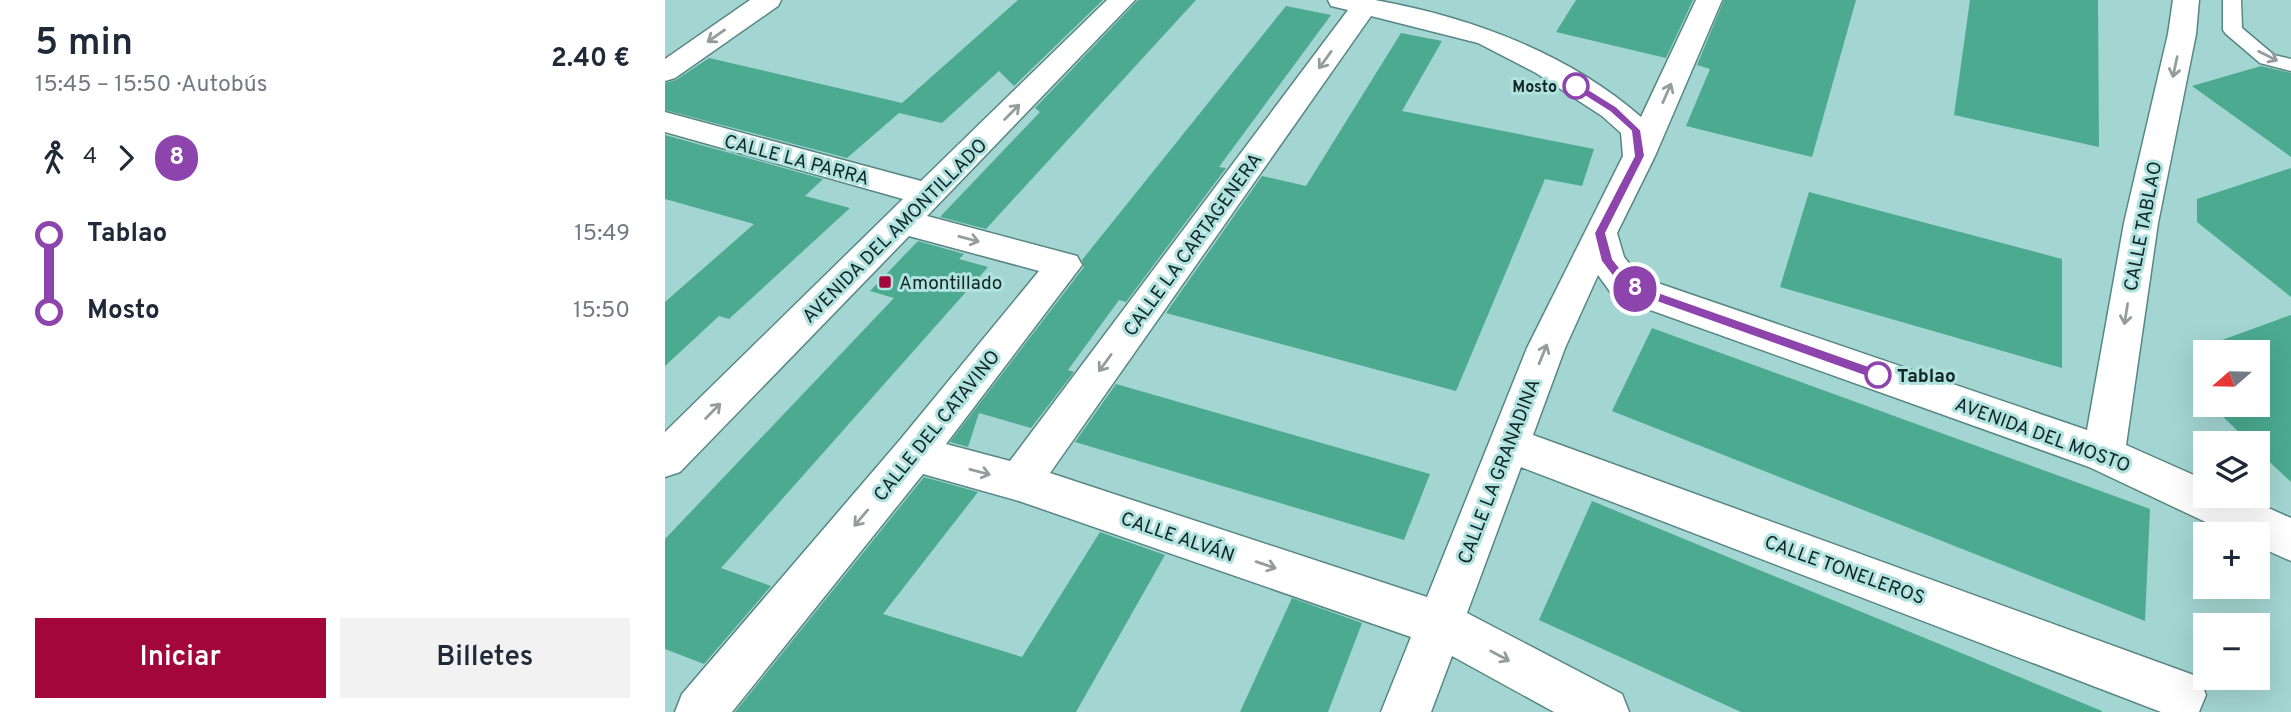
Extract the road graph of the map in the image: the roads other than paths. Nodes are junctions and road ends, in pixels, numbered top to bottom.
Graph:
1 (768, 0) edge
2 (1122, 0) edge
3 (1709, 0) edge
4 (2186, 0) edge
5 (2232, 0) edge
6 (1353, 2) edge
7 (2291, 65) edge
8 (665, 72) edge
9 (665, 122) edge
10 (1639, 156) junction
11 (916, 208) junction
12 (1600, 233) junction
13 (1509, 444) junction
14 (914, 454) junction
15 (2103, 454) junction
16 (665, 459) edge
17 (1019, 482) junction
18 (2291, 540) edge
19 (1440, 624) junction
20 (2181, 695) dead end
21 (700, 712) edge
22 (1406, 712) edge
23 (1604, 712) edge

1 -> 8 street
11 -> 2 street, AVENIDA DEL AMONTILLADO
10 -> 3 street
4 -> 15 street, CALLE TABLAO
5 -> 7 lane
6 - 10 street
6 -> 17 street, CALLE LA CARTAGENERA
9 - 11 street, CALLE LA PARRA
10 - 12 street
11 -> 14 street, CALLE DEL CATAVINO
16 -> 11 street, AVENIDA DEL AMONTILLADO
13 -> 12 street, CALLE LA GRANADINA
12 - 15 street, AVENIDA DEL MOSTO
13 - 19 street, CALLE LA GRANADINA
13 - 20 street, CALLE TONELEROS
14 -> 17 street, CALLE ALVÁN
14 -> 21 street, CALLE DEL CATAVINO
15 - 18 street, AVENIDA DEL MOSTO
17 -> 19 street, CALLE ALVÁN
19 - 22 street, CALLE LA GRANADINA
19 -> 23 street, CALLE ALVÁN

